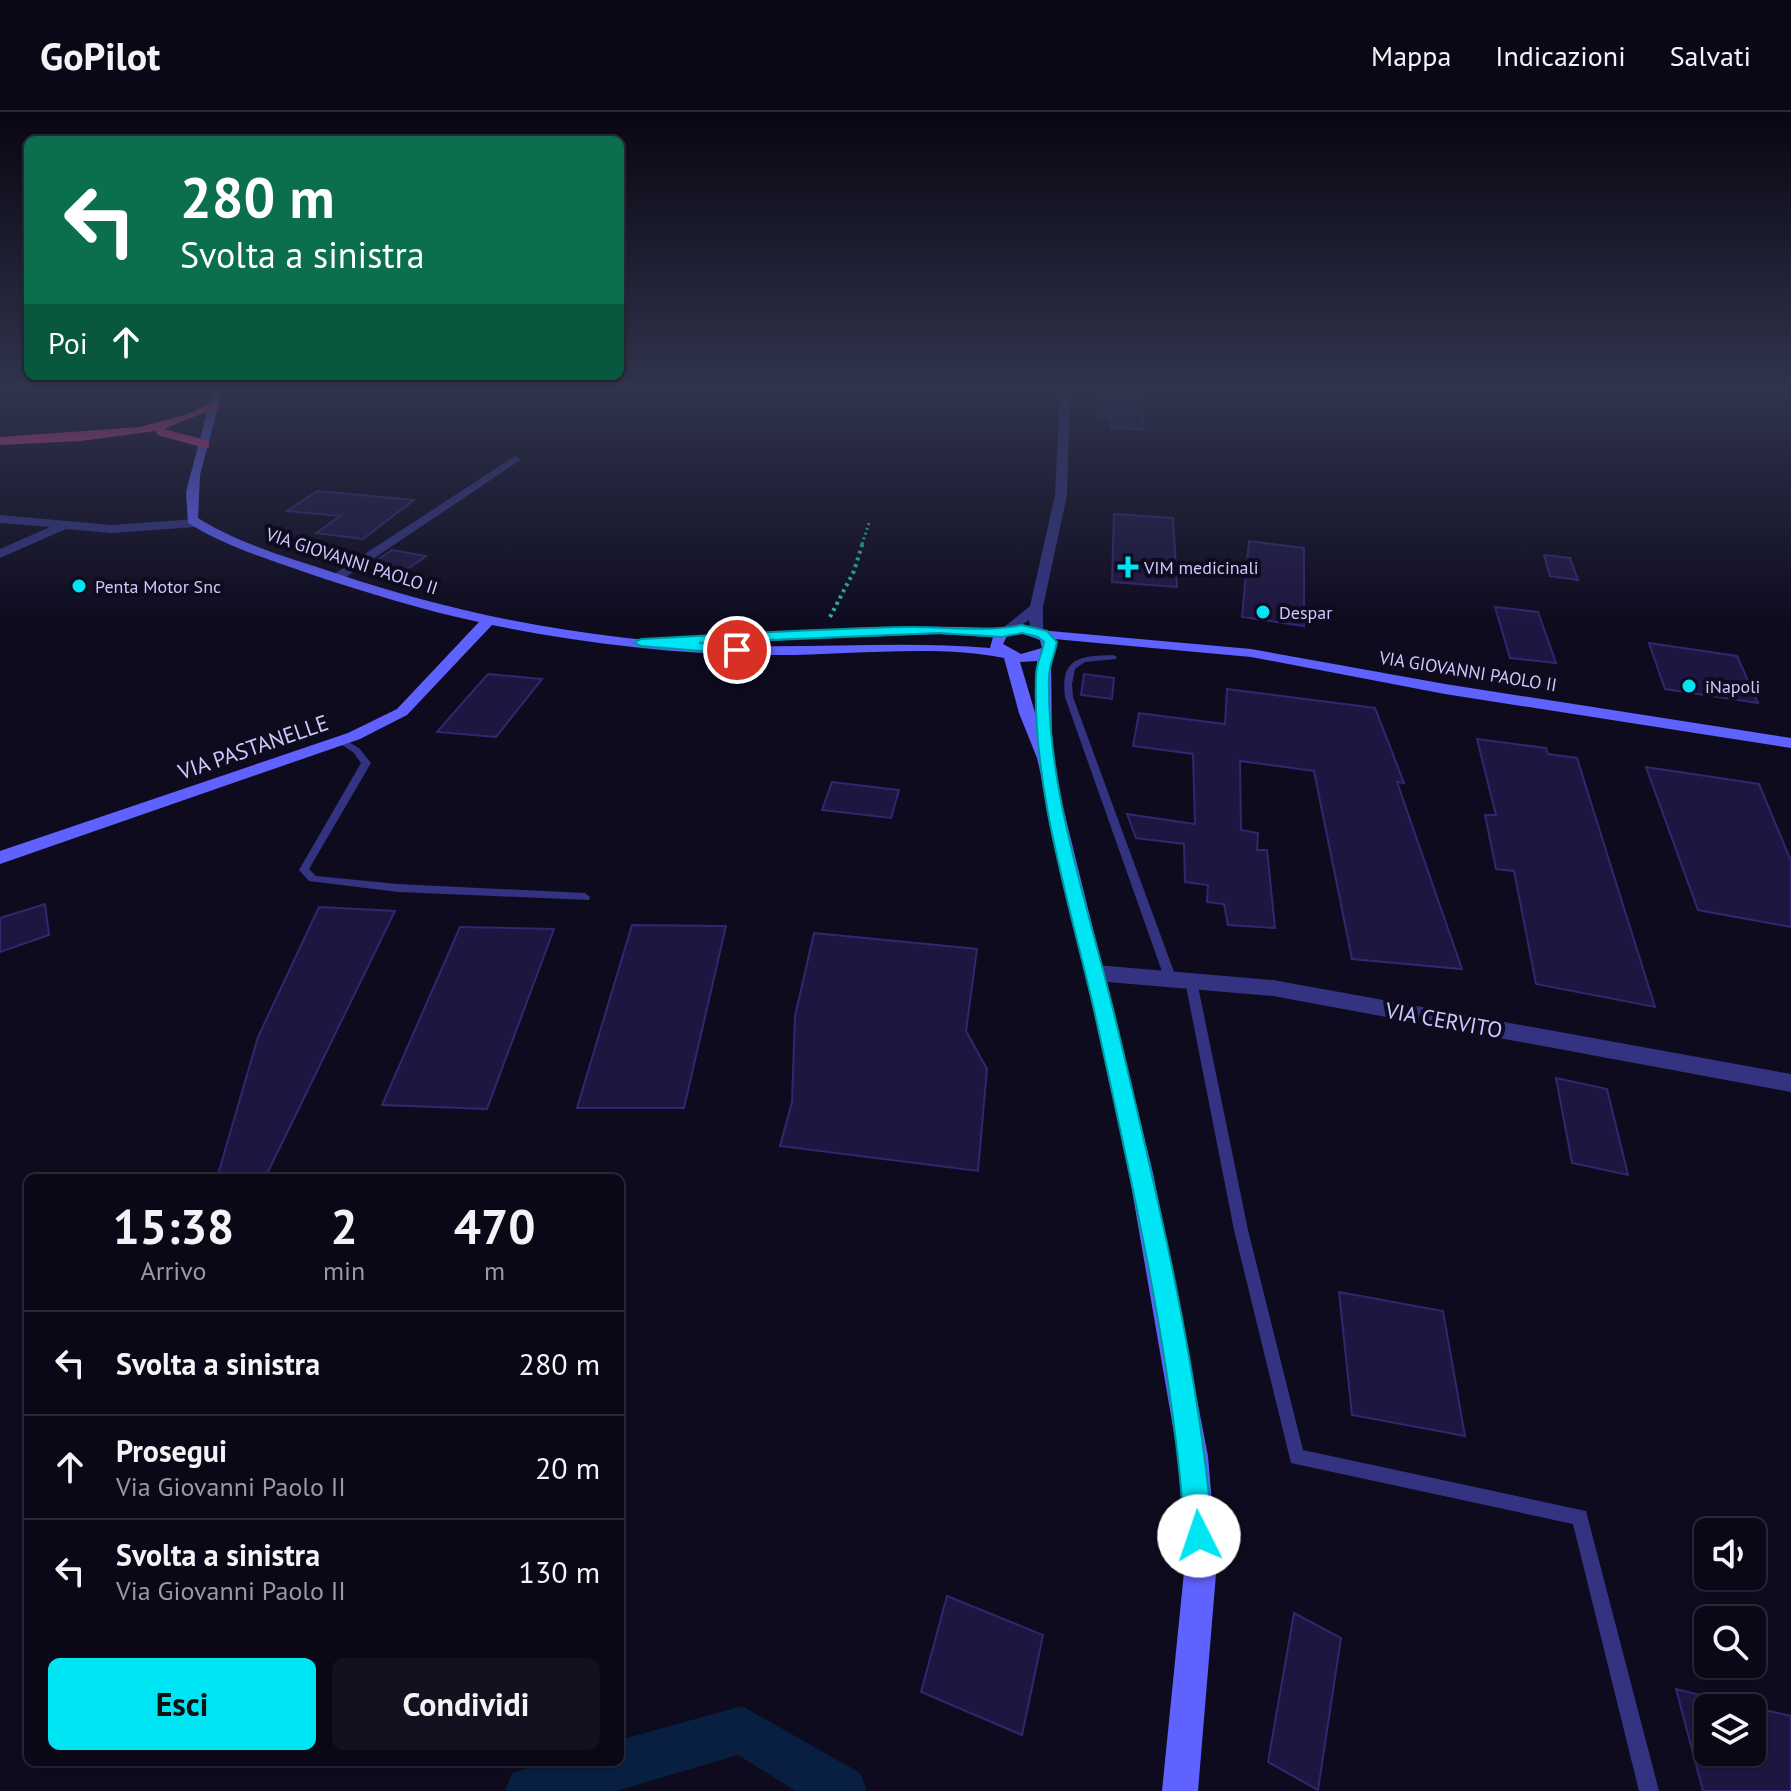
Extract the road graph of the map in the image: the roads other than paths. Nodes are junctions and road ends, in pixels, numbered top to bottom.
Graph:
1 (199, 467) edge
2 (502, 467) edge
3 (1062, 467) edge
4 (0, 519) edge
5 (196, 523) junction
6 (66, 524) junction
7 (0, 554) edge
8 (335, 578) junction
9 (1036, 607) junction
10 (486, 623) junction
11 (1005, 632) junction
12 (1039, 633) junction
13 (1137, 641) junction
14 (641, 643) junction
15 (1047, 652) junction
16 (1008, 655) junction
17 (1113, 657) dead end
18 (340, 740) junction
19 (1791, 743) edge
20 (1045, 758) junction
21 (0, 858) edge
22 (585, 897) dead end
23 (1096, 973) junction
24 (1181, 980) junction
25 (1791, 1083) edge
26 (1180, 1791) edge
27 (1649, 1791) edge

1 - 5 street
2 - 8 street
3 - 9 street
4 - 6 street
5 - 6 street
5 - 8 street, VIA GIOVANNI PAOLO II
6 - 7 street
8 - 10 street, VIA GIOVANNI PAOLO II
9 - 11 street
9 - 12 street
10 - 14 street, VIA GIOVANNI PAOLO II
10 - 18 street, VIA PASTANELLE
11 - 12 street, VIA GIOVANNI PAOLO II
11 - 14 street, VIA GIOVANNI PAOLO II
11 - 16 street
12 - 13 street, VIA GIOVANNI PAOLO II
12 - 15 street
13 - 15 street, VIA GIOVANNI PAOLO II
13 - 19 street, VIA GIOVANNI PAOLO II
14 - 16 street, VIA GIOVANNI PAOLO II
15 - 16 street, VIA GIOVANNI PAOLO II
15 - 20 street
16 - 20 street
17 - 24 lane
18 - 21 street, VIA PASTANELLE
18 - 22 lane
20 - 23 street
23 - 24 street, VIA CERVITO
23 - 26 street
24 - 25 street, VIA CERVITO
24 - 27 lane

